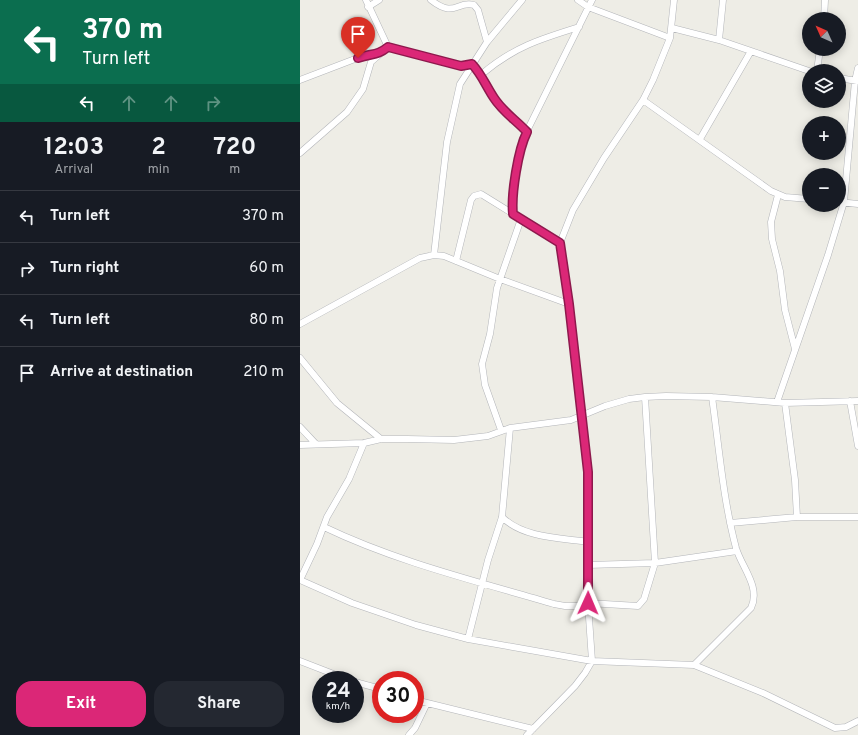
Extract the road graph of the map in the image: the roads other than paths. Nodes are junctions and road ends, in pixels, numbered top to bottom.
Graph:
1 (366, 0) edge
2 (380, 0) edge
3 (431, 0) edge
4 (522, 0) edge
5 (578, 0) edge
6 (592, 0) edge
7 (674, 0) edge
8 (723, 0) edge
9 (824, 0) edge
10 (368, 7) junction
11 (588, 7) junction
12 (824, 12) edge
13 (579, 27) junction
14 (672, 28) junction
15 (670, 38) junction
16 (718, 40) junction
17 (487, 42) junction
18 (388, 47) junction
19 (751, 51) junction
20 (379, 54) junction
21 (472, 64) junction
22 (858, 68) edge
23 (802, 69) edge
24 (482, 74) junction
25 (846, 79) edge
26 (300, 80) edge
27 (856, 81) edge
28 (643, 100) junction
29 (527, 132) junction
30 (700, 139) junction
31 (300, 153) edge
32 (845, 168) edge
33 (778, 195) junction
34 (802, 198) edge
35 (846, 203) edge
36 (858, 204) edge
37 (838, 212) edge
38 (513, 214) junction
39 (521, 219) junction
40 (560, 243) junction
41 (434, 255) junction
42 (456, 261) junction
43 (500, 279) junction
44 (569, 304) junction
45 (300, 324) edge
46 (795, 349) junction
47 (300, 358) edge
48 (645, 397) junction
49 (712, 397) junction
50 (850, 401) junction
51 (858, 401) edge
52 (777, 402) junction
53 (785, 403) junction
54 (582, 416) junction
55 (300, 427) edge
56 (510, 428) junction
57 (501, 430) junction
58 (381, 439) junction
59 (315, 443) junction
60 (364, 443) junction
61 (300, 445) edge
62 (858, 446) edge
63 (502, 517) junction
64 (797, 517) junction
65 (858, 517) edge
66 (730, 523) junction
67 (324, 527) junction
68 (588, 542) junction
69 (737, 551) junction
70 (655, 563) junction
71 (588, 566) junction
72 (300, 580) edge
73 (483, 583) junction
74 (588, 603) junction
75 (468, 639) junction
76 (300, 661) edge
77 (592, 661) junction
78 (694, 665) junction
79 (326, 671) edge
80 (424, 702) edge
81 (427, 703) junction
82 (858, 721) edge
83 (533, 729) junction
84 (409, 735) edge
85 (527, 735) edge

1 - 10 street
2 - 10 street
3 - 17 street
4 - 17 street
5 - 11 street
6 - 11 street
7 - 14 street
8 - 16 street
9 - 12 street
10 - 18 street
11 - 13 street
11 - 15 street
13 - 24 street
13 - 29 street
14 - 15 street
14 - 16 street
15 - 28 street
16 - 19 street
17 - 21 street
18 - 20 street
18 - 21 street
19 - 23 street
19 - 30 street
20 - 26 street
20 - 31 street
21 - 24 street
21 - 41 street
22 - 27 street
24 - 29 street
25 - 27 street
27 - 32 street
28 - 30 street
28 - 40 street
29 - 38 street
30 - 33 street
33 - 34 street
33 - 46 street
35 - 36 street
37 - 46 street
38 - 39 street
38 - 42 street
39 - 40 street
39 - 43 street
40 - 44 street
41 - 42 street
41 - 45 street
42 - 43 street
43 - 44 street
43 - 57 street
44 - 54 street
46 - 52 street
47 - 58 street
48 - 49 street
48 - 54 street
48 - 70 street
49 - 52 street
49 - 66 street
50 - 51 street
50 - 53 street
50 - 62 street
52 - 53 street
53 - 64 street
54 - 56 street
54 - 68 street
55 - 59 street
56 - 57 street
56 - 63 street
57 - 58 street
58 - 60 street
59 - 60 street
59 - 61 street
60 - 67 street
63 - 68 street
63 - 73 street
64 - 65 street
64 - 66 street
66 - 69 street
67 - 72 street
67 - 73 street
68 - 71 street
69 - 70 street
69 - 78 street
70 - 71 street
70 - 74 street
71 - 74 street
72 - 75 street
73 - 74 street
73 - 75 street
74 - 77 street
75 - 77 street
76 - 79 street
77 - 78 street
77 - 83 street
78 - 82 street
80 - 81 street
81 - 83 street
81 - 84 street
83 - 85 street

